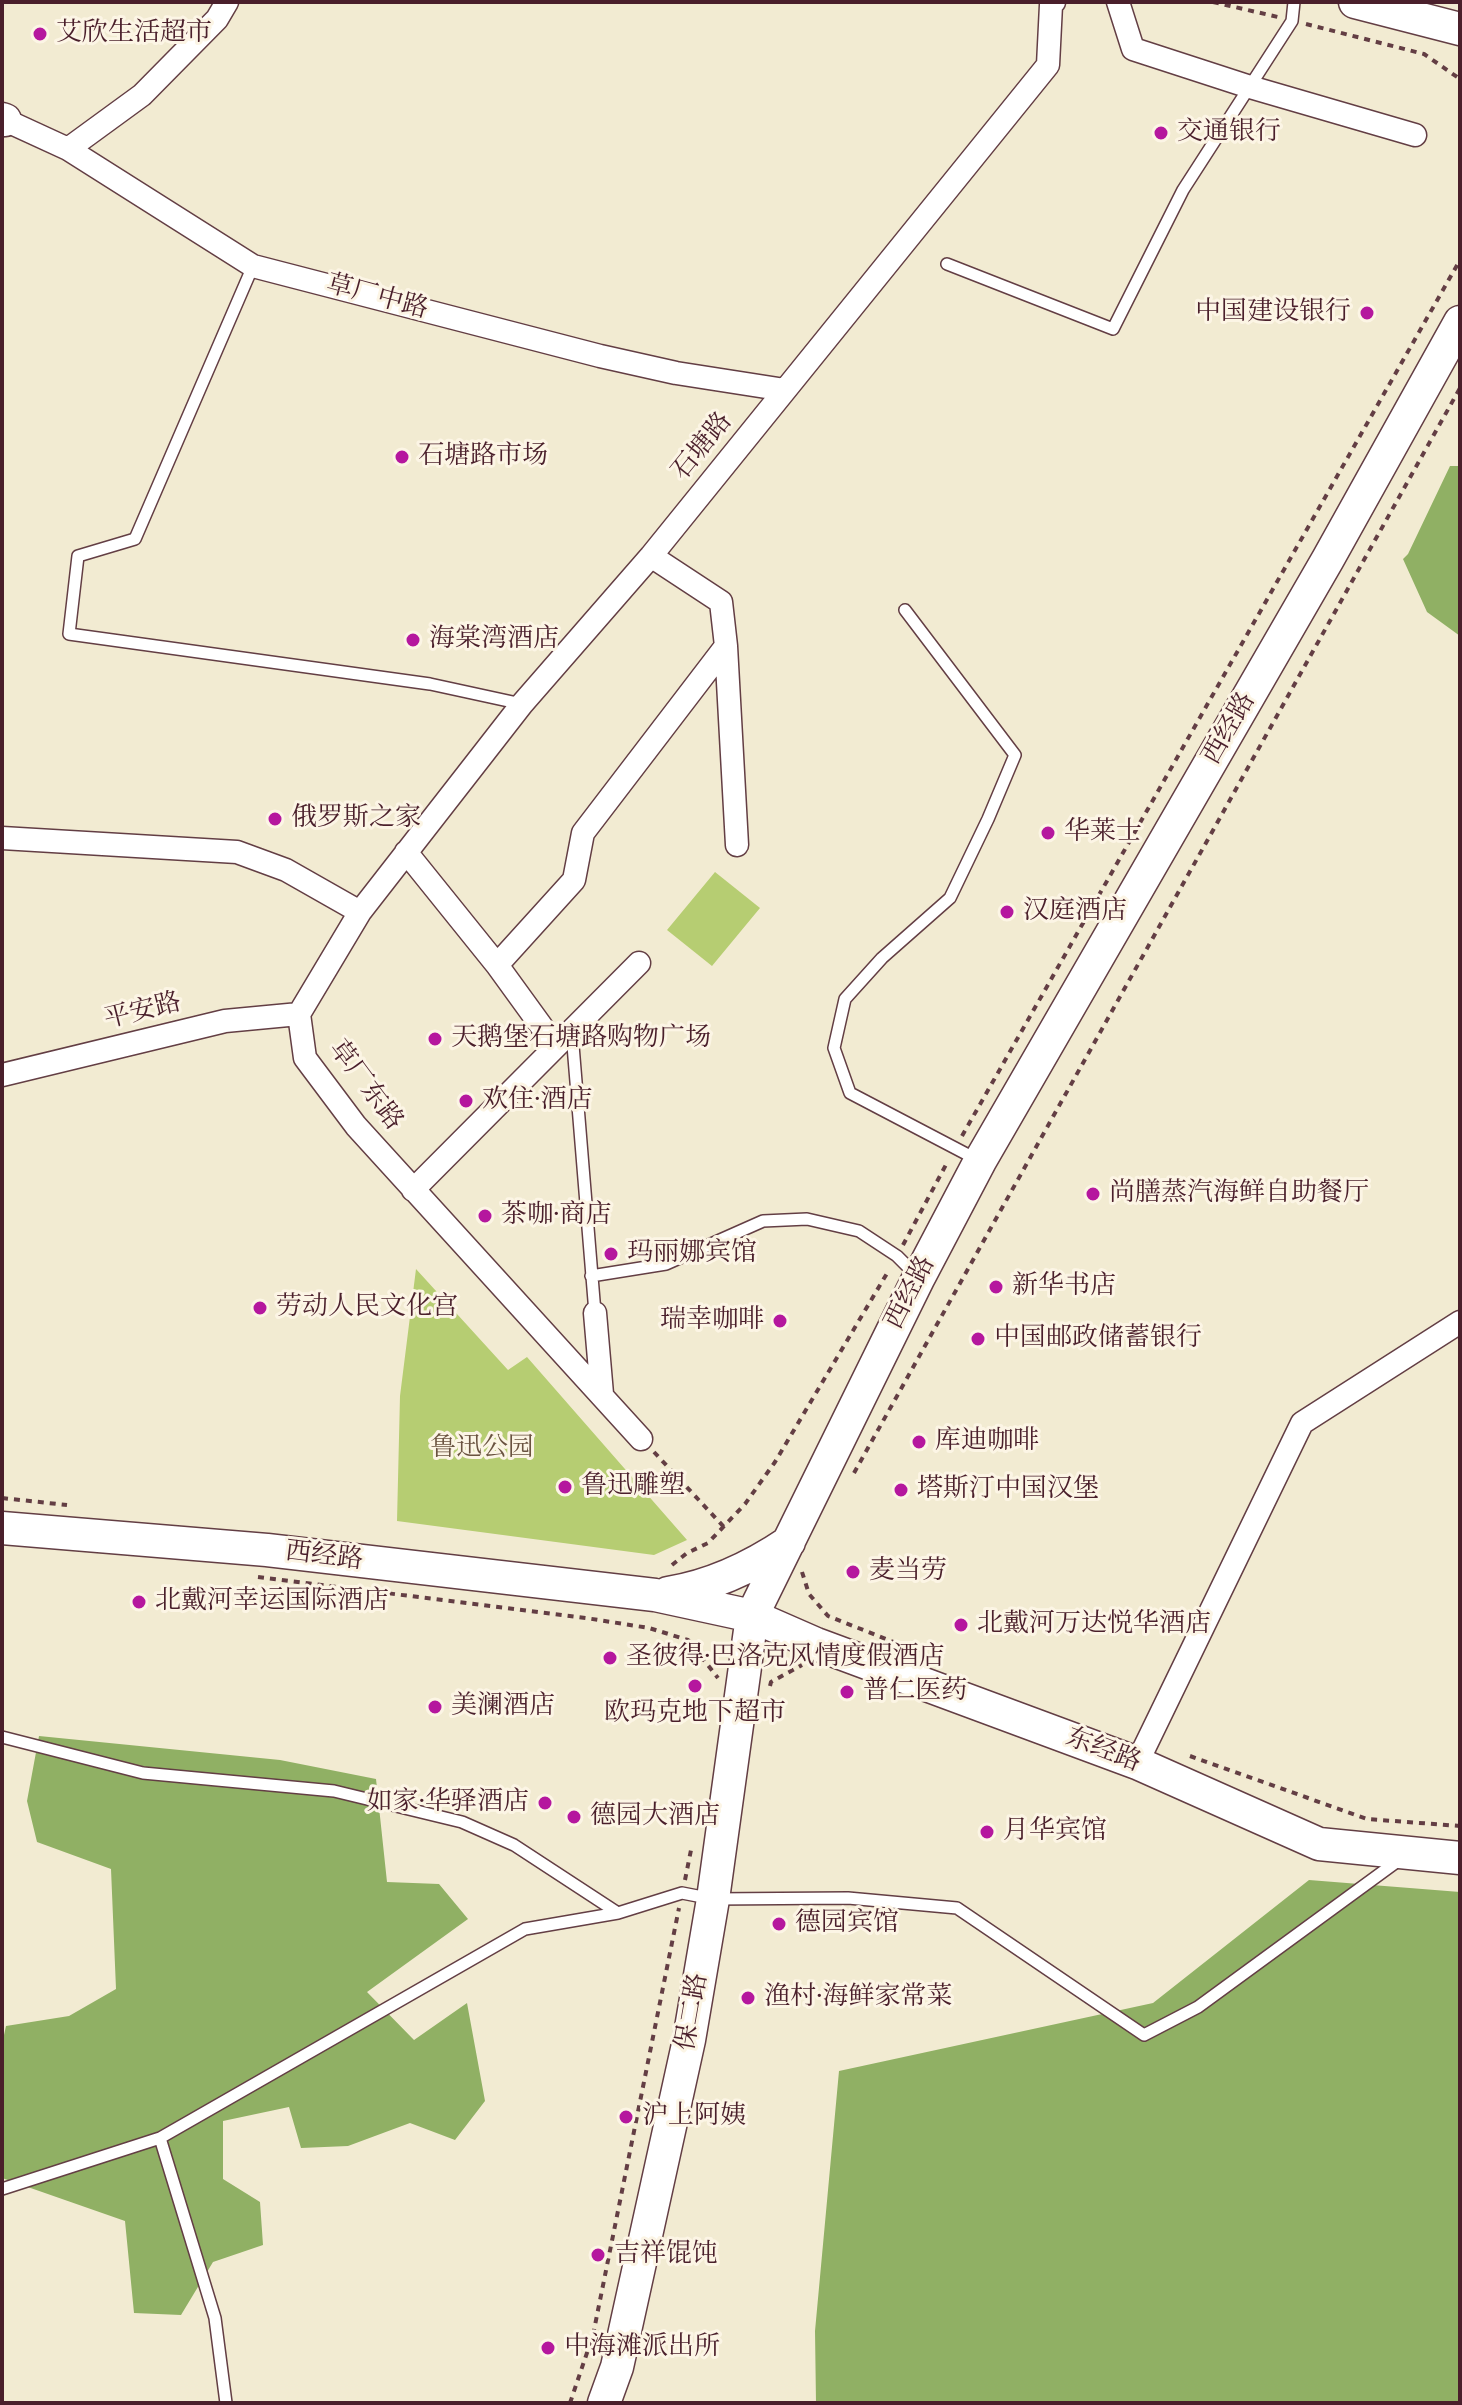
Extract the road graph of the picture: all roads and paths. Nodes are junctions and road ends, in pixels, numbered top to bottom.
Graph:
1 (227, 2) edge
2 (1054, 2) edge
3 (1118, 2) edge
4 (1213, 2) edge
5 (1294, 2) edge
6 (1355, 2) edge
7 (1292, 21) junction
8 (1451, 21) edge
9 (1460, 44) edge
10 (1460, 79) edge
11 (1250, 87) junction
12 (3, 121) edge
13 (1415, 135) dead end
14 (68, 149) junction
15 (947, 264) dead end
16 (253, 266) junction
17 (1460, 322) edge
18 (1460, 388) edge
19 (785, 390) junction
20 (651, 556) junction
21 (905, 610) dead end
22 (726, 646) junction
23 (522, 704) junction
24 (2, 838) edge
25 (737, 845) dead end
26 (406, 852) junction
27 (360, 912) junction
28 (639, 963) dead end
29 (497, 965) junction
30 (299, 1014) junction
31 (564, 1039) junction
32 (2, 1075) edge
33 (980, 1161) junction
34 (413, 1190) junction
35 (591, 1276) junction
36 (919, 1277) junction
37 (595, 1313) joint
38 (1460, 1322) edge
39 (602, 1394) junction
40 (641, 1439) joint
41 (848, 1484) dead end
42 (724, 1527) dead end
43 (2, 1528) edge
44 (795, 1554) junction
45 (254, 1577) dead end
46 (655, 1595) junction
47 (752, 1616) junction
48 (944, 1662) dead end
49 (725, 1686) dead end
50 (2, 1737) edge
51 (1142, 1752) junction
52 (1460, 1826) edge
53 (695, 1834) dead end
54 (1409, 1853) junction
55 (1460, 1858) edge
56 (698, 1896) junction
57 (618, 1913) junction
58 (160, 2138) junction
59 (2, 2189) edge
60 (226, 2403) edge
61 (570, 2403) edge
62 (604, 2403) edge

1 - 14 street
2 - 19 street, 石塘路
3 - 11 street
4 - 7 path
5 - 7 lane
6 - 8 main road
7 - 10 path
7 - 11 lane
8 - 9 main road
11 - 13 street
11 - 15 lane
12 - 14 street, 草厂中路
14 - 16 street, 草厂中路
16 - 19 street, 草厂中路
16 - 23 lane
17 - 33 main road, 西经路
18 - 41 path
19 - 20 street, 石塘路
20 - 22 street
20 - 23 street, 石塘路
21 - 33 lane
22 - 25 street
22 - 29 street
23 - 26 street, 石塘路
24 - 27 street
26 - 27 street, 石塘路
26 - 29 street
27 - 30 street
28 - 31 street
29 - 31 street
30 - 32 street, 平安路
30 - 34 street, 草厂东路
31 - 34 street
31 - 35 lane
33 - 36 main road, 西经路
34 - 39 street, 草厂东路
35 - 36 lane
35 - 37 lane
36 - 44 main road, 西经路
37 - 39 street
38 - 51 street
39 - 40 street, 草厂东路
40 - 42 path
43 - 46 main road, 西经路
44 - 46 main road
44 - 47 main road, 西经路
44 - 48 path
45 - 49 path
46 - 47 main road, 西经路
47 - 51 main road, 东经路
47 - 56 main road, 保二路
50 - 57 lane
51 - 52 path
51 - 54 main road, 东经路
53 - 56 path
54 - 55 main road, 东经路
54 - 56 lane
56 - 57 lane
56 - 61 path
56 - 62 main road, 保二路
57 - 58 lane
58 - 59 lane
58 - 60 lane

